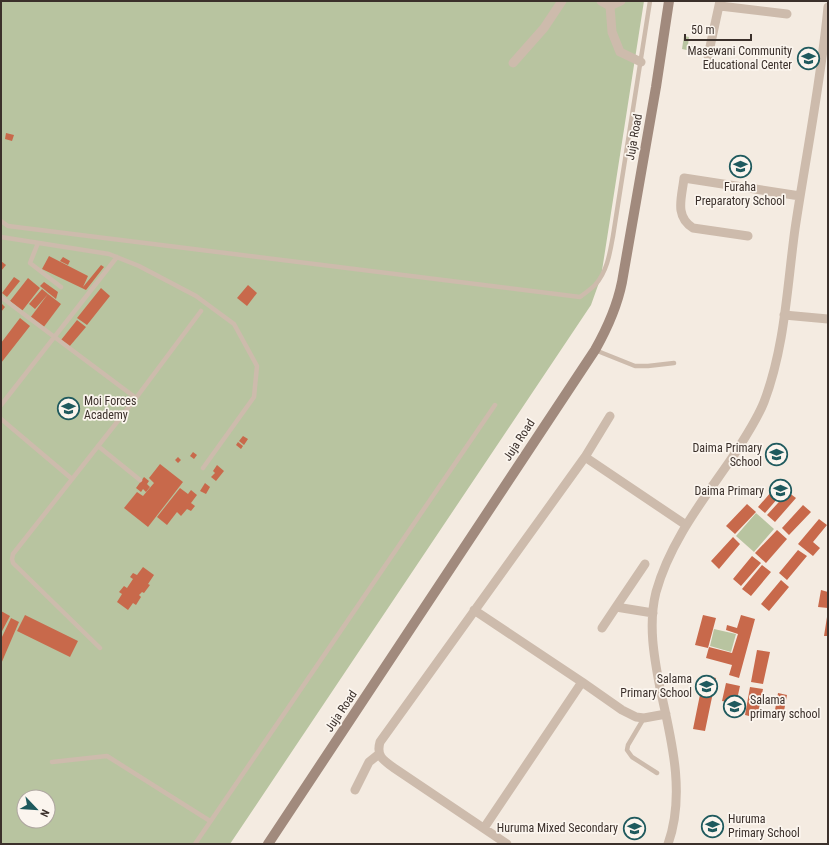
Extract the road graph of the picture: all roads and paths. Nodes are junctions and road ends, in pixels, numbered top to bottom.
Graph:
1 (562, 1) edge
2 (601, 1) edge
3 (621, 1) edge
4 (650, 1) edge
5 (668, 1) edge
6 (720, 3) edge
7 (610, 6) junction
8 (828, 7) edge
9 (787, 14) dead end
10 (826, 44) edge
11 (708, 56) dead end
12 (641, 62) junction
13 (513, 63) dead end
14 (800, 196) junction
15 (1, 221) edge
16 (748, 236) dead end
17 (1, 237) edge
18 (38, 243) junction
19 (117, 257) junction
20 (61, 287) dead end
21 (1, 297) edge
22 (201, 311) dead end
23 (784, 315) junction
24 (828, 319) edge
25 (54, 337) junction
26 (595, 350) junction
27 (674, 363) dead end
28 (136, 398) junction
29 (1, 405) edge
30 (495, 405) dead end
31 (610, 416) dead end
32 (1, 419) edge
33 (98, 446) junction
34 (585, 457) junction
35 (203, 468) dead end
36 (72, 479) junction
37 (140, 480) dead end
38 (686, 525) junction
39 (645, 564) dead end
40 (616, 607) junction
41 (474, 610) junction
42 (653, 613) junction
43 (602, 628) dead end
44 (100, 648) dead end
45 (582, 682) junction
46 (666, 714) junction
47 (644, 718) junction
48 (379, 754) junction
49 (52, 762) dead end
50 (657, 772) dead end
51 (354, 790) dead end
52 (210, 821) junction
53 (484, 828) junction
54 (195, 844) edge
55 (268, 844) edge
56 (507, 844) edge
57 (668, 844) edge

1 - 13 street
2 - 7 street
3 - 7 street
4 - 12 lane
5 - 26 main road, Juja Road
6 - 9 street
6 - 11 street
7 - 12 street
8 - 10 street
10 - 14 street
12 - 15 lane
14 - 16 street
14 - 23 street
17 - 18 lane
18 - 19 lane
18 - 20 lane
19 - 25 lane
19 - 35 lane
21 - 25 lane
22 - 28 lane
23 - 24 street
23 - 38 street
25 - 28 lane
25 - 29 lane
26 - 27 lane
26 - 55 main road, Juja Road
28 - 33 lane
30 - 52 lane
31 - 34 street
32 - 36 lane
33 - 36 lane
33 - 37 lane
34 - 38 street
34 - 41 street
36 - 44 lane
38 - 42 street
39 - 40 street
40 - 42 street
40 - 43 street
41 - 45 street
41 - 48 street
42 - 46 street
45 - 47 street
45 - 53 street
46 - 47 street
46 - 57 street
47 - 50 lane
48 - 51 street
48 - 53 street
49 - 52 lane
52 - 54 lane
53 - 56 street

